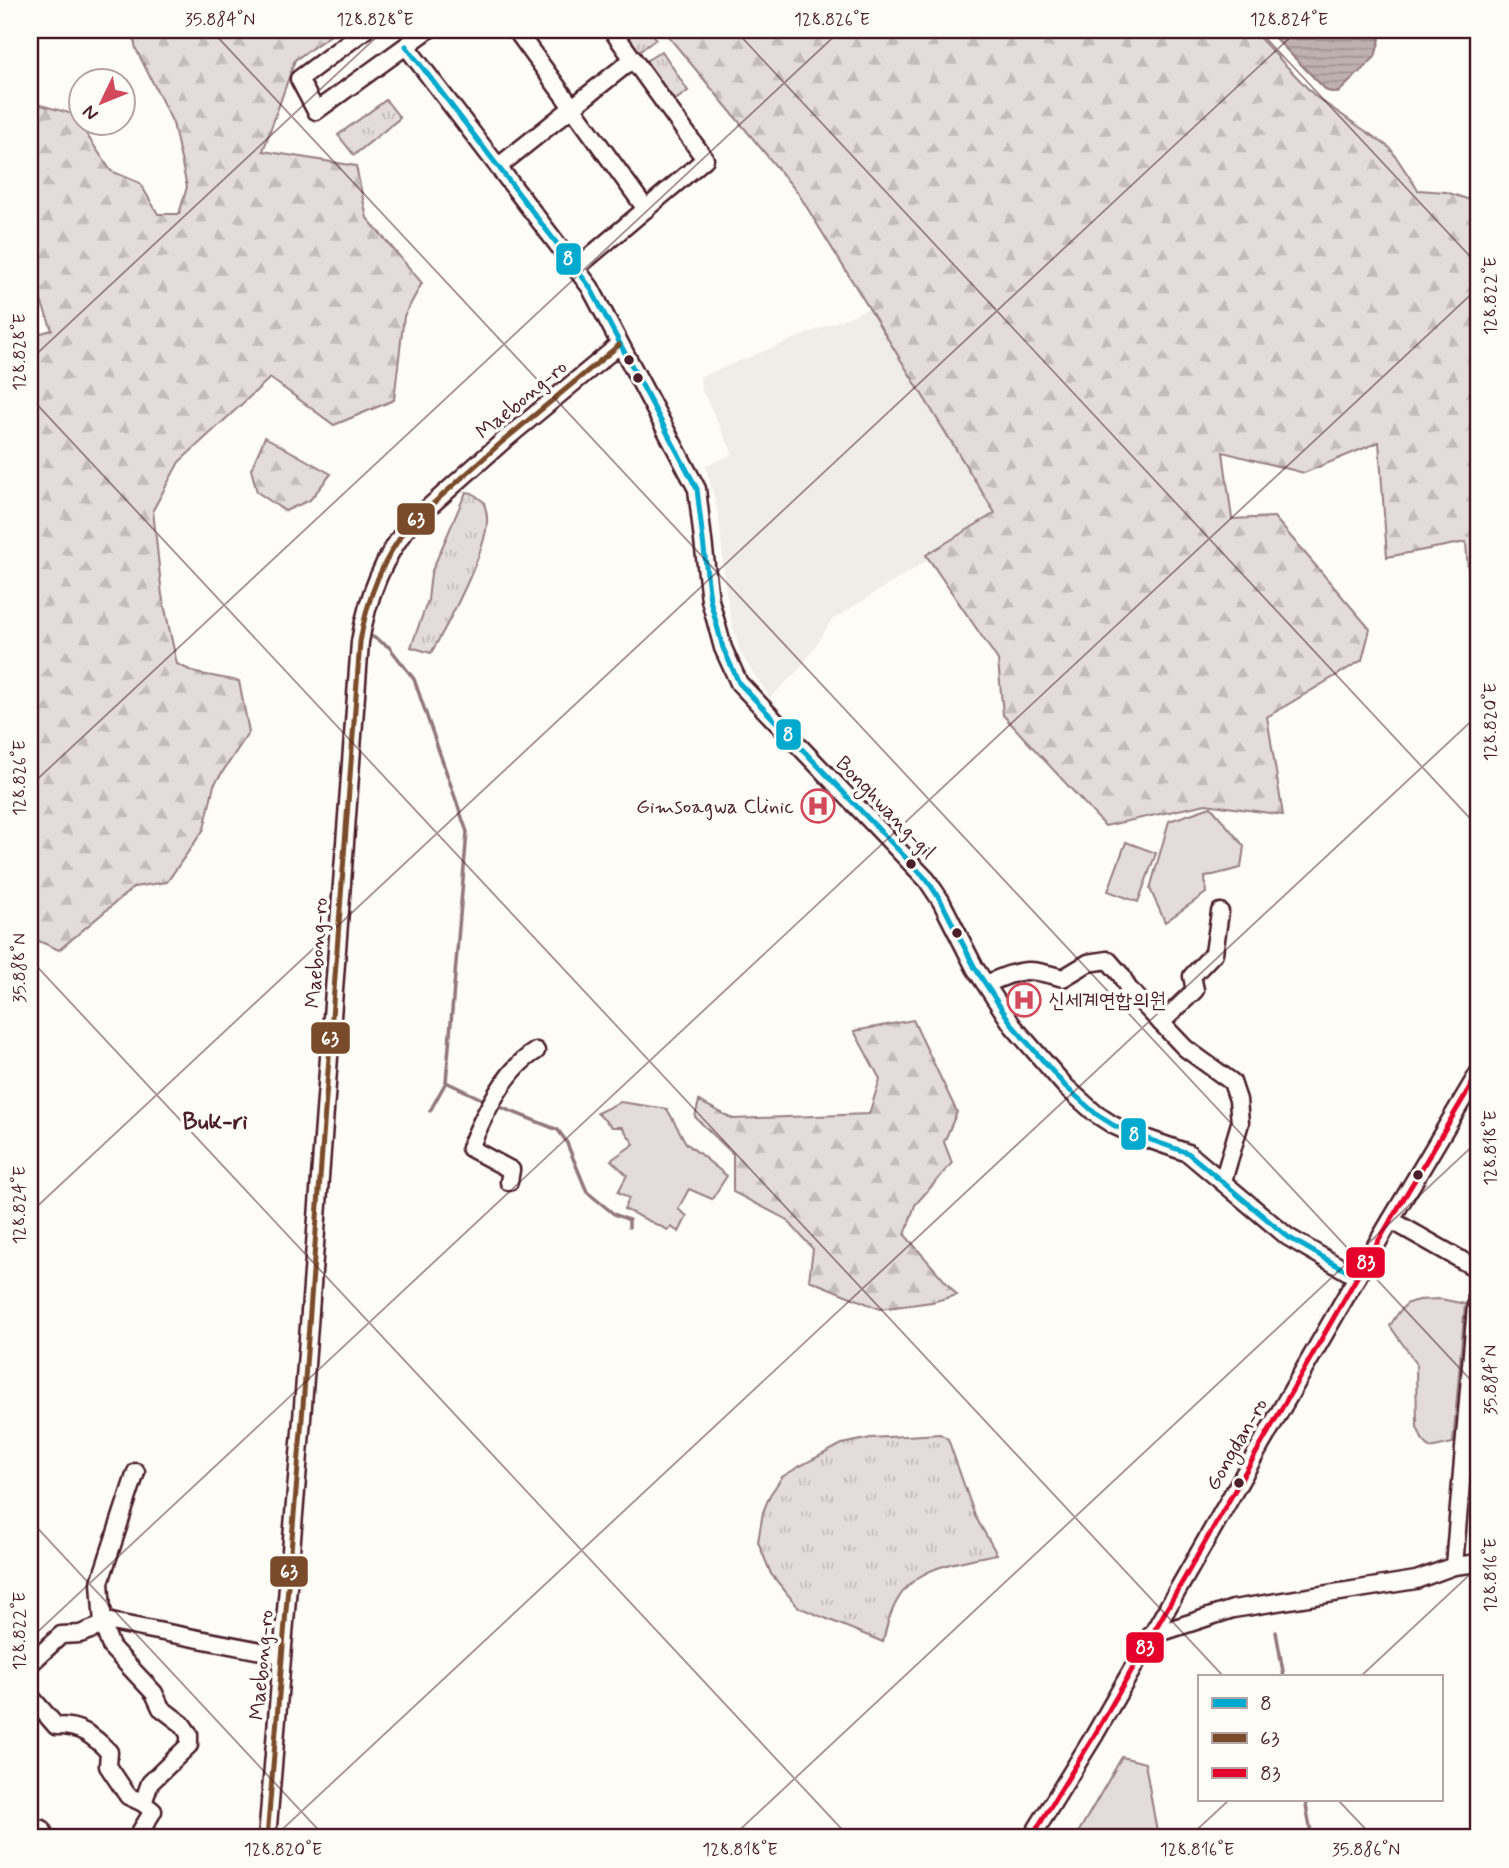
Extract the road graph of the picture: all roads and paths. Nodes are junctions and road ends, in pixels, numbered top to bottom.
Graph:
1 (365, 30) edge
2 (428, 30) edge
3 (516, 30) edge
4 (611, 30) edge
5 (406, 46) junction
6 (633, 59) junction
7 (573, 107) junction
8 (499, 166) junction
9 (646, 209) junction
10 (576, 268) junction
11 (619, 345) junction
12 (1220, 912) dead end
13 (986, 984) junction
14 (1161, 1023) junction
15 (536, 1051) dead end
16 (1479, 1072) edge
17 (510, 1176) dead end
18 (1223, 1181) junction
19 (1391, 1220) junction
20 (1479, 1270) edge
21 (1357, 1277) junction
22 (135, 1472) dead end
23 (1479, 1563) edge
24 (1454, 1566) junction
25 (103, 1625) junction
26 (1150, 1636) junction
27 (282, 1656) junction
28 (30, 1664) edge
29 (30, 1696) edge
30 (143, 1803) junction
31 (30, 1826) edge
32 (46, 1838) edge
33 (141, 1838) edge
34 (267, 1838) edge
35 (1031, 1838) edge

1 - 5 street
2 - 5 street
3 - 7 street
4 - 6 street
5 - 8 street, Bonghwang-gil
6 - 7 street
6 - 9 street
7 - 8 street
7 - 9 street
8 - 10 street, Bonghwang-gil
9 - 10 street
10 - 11 street, Bonghwang-gil
11 - 13 street, Bonghwang-gil
11 - 27 street, Maebong-ro
12 - 14 street
13 - 14 street
13 - 18 street, Bonghwang-gil
14 - 18 street
15 - 17 street
16 - 19 street, Gongdan-ro
18 - 21 street, Bonghwang-gil
19 - 20 street
19 - 21 street, Gongdan-ro
20 - 24 street
21 - 26 street, Gongdan-ro
22 - 25 street
23 - 24 street
24 - 26 street
25 - 27 street
25 - 28 street
25 - 30 street
26 - 35 street, Gongdan-ro
27 - 34 street, Maebong-ro
29 - 30 street
30 - 33 street
31 - 32 street

